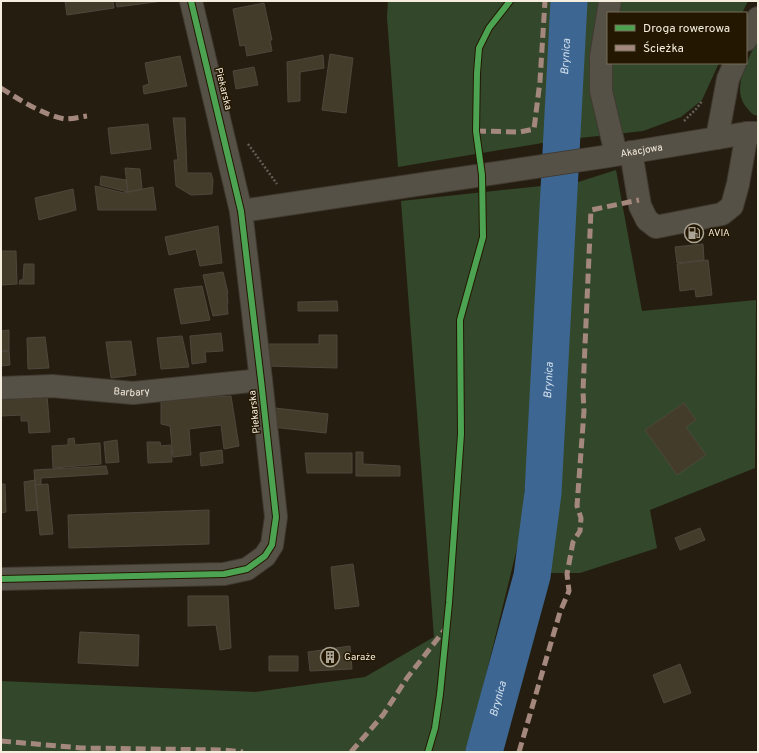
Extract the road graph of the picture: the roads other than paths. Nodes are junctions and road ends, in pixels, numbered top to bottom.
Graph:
1 (192, 1) edge
2 (610, 1) edge
3 (608, 12) edge
4 (758, 18) edge
5 (607, 20) edge
6 (747, 38) edge
7 (735, 64) edge
8 (752, 133) edge
9 (716, 138) junction
10 (619, 154) junction
11 (241, 211) junction
12 (261, 380) junction
13 (1, 388) edge
14 (1, 579) edge

1 - 11 street, Piekarska
2 - 3 street
4 - 6 street
5 - 10 street
7 - 9 street
8 - 9 street, Akacjowa
8 - 10 street
9 - 10 street, Akacjowa
10 - 11 street, Akacjowa
11 - 12 street, Piekarska
12 - 13 street, Barbary
12 - 14 street, Piekarska

